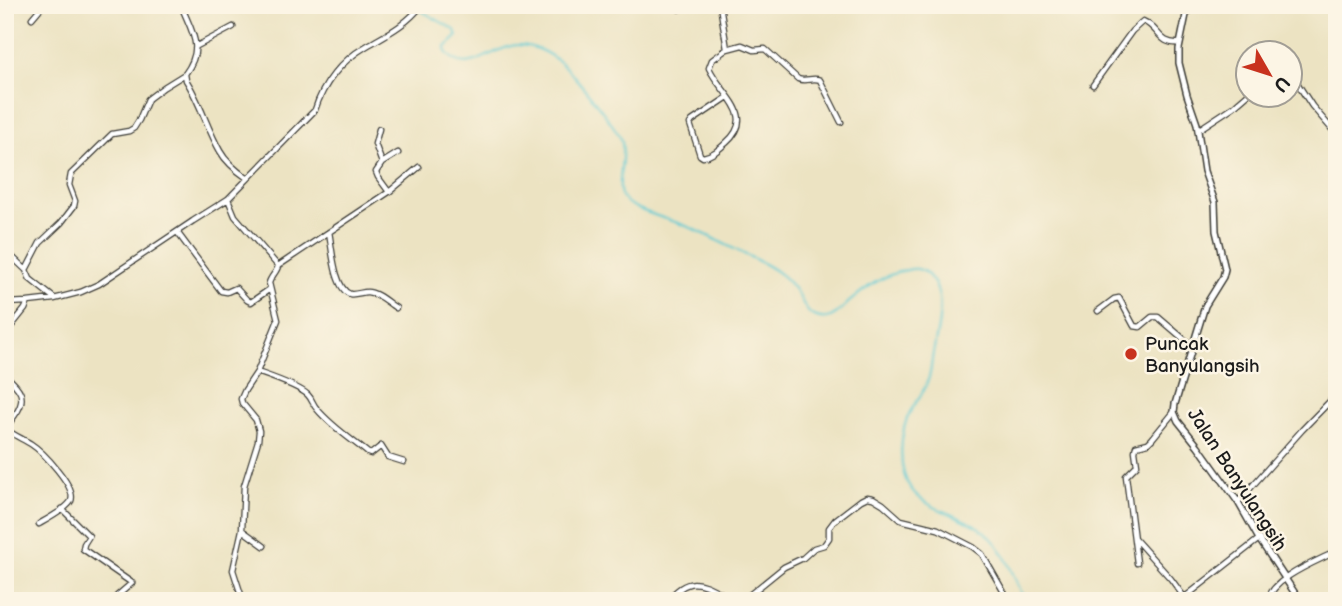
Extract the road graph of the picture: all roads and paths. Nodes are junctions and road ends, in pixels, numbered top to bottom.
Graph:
1 (15, 5) edge
2 (43, 5) edge
3 (181, 5) edge
4 (422, 5) edge
5 (670, 5) edge
6 (696, 5) edge
7 (720, 5) edge
8 (1188, 5) edge
9 (11, 11) dead end
10 (32, 18) dead end
11 (233, 27) dead end
12 (1180, 43) junction
13 (197, 46) junction
14 (727, 49) junction
15 (184, 74) junction
16 (1093, 85) dead end
17 (1304, 94) edge
18 (728, 97) junction
19 (1234, 106) edge
20 (841, 122) dead end
21 (379, 129) dead end
22 (1198, 130) junction
23 (1337, 135) edge
24 (398, 153) dead end
25 (382, 163) junction
26 (419, 167) dead end
27 (247, 178) junction
28 (390, 191) junction
29 (228, 200) junction
30 (177, 232) junction
31 (329, 232) junction
32 (5, 251) edge
33 (278, 265) junction
34 (26, 270) junction
35 (270, 289) junction
36 (54, 299) junction
37 (28, 302) junction
38 (5, 303) edge
39 (396, 308) dead end
40 (1098, 311) dead end
41 (5, 334) edge
42 (1192, 346) junction
43 (257, 372) junction
44 (5, 375) edge
45 (1337, 394) edge
46 (1174, 412) junction
47 (404, 462) dead end
48 (1238, 502) junction
49 (62, 509) junction
50 (39, 524) dead end
51 (242, 530) junction
52 (1134, 538) junction
53 (1259, 539) junction
54 (264, 546) dead end
55 (1337, 551) edge
56 (1137, 563) dead end
57 (1284, 579) junction
58 (1184, 600) edge
59 (117, 601) edge
60 (243, 601) edge
61 (667, 601) edge
62 (740, 601) edge
63 (1009, 601) edge
64 (1267, 601) edge
65 (1300, 601) edge

1 - 9 street
2 - 10 street
3 - 13 street
4 - 27 street
5 - 6 street
7 - 14 street
8 - 12 street, Jalan Banyulangsih
11 - 13 street
12 - 16 street
12 - 22 street, Jalan Banyulangsih
13 - 15 street
14 - 18 street
14 - 20 street
15 - 27 street
15 - 34 street
17 - 23 street
18 - 18 street
19 - 22 street
21 - 25 street
22 - 42 street, Jalan Banyulangsih
24 - 25 street
25 - 28 street
26 - 28 street
27 - 29 street
28 - 31 street
29 - 30 street
29 - 33 street
30 - 35 street
30 - 36 street
31 - 33 street
31 - 39 street
32 - 34 street
33 - 35 street
34 - 36 street
35 - 43 street
36 - 37 street
37 - 38 street
37 - 41 street
40 - 42 street
42 - 46 street, Jalan Banyulangsih
43 - 47 street
43 - 51 street
44 - 49 street
45 - 48 street
46 - 48 street, Jalan Banyulangsih
46 - 52 street
48 - 53 street, Jalan Banyulangsih
49 - 50 street
49 - 59 street
51 - 54 street
51 - 60 street
52 - 56 street
52 - 58 street
53 - 57 street, Jalan Banyulangsih
53 - 58 street
55 - 57 street
57 - 64 street
57 - 65 street, Jalan Banyulangsih
61 - 62 street
62 - 63 street

